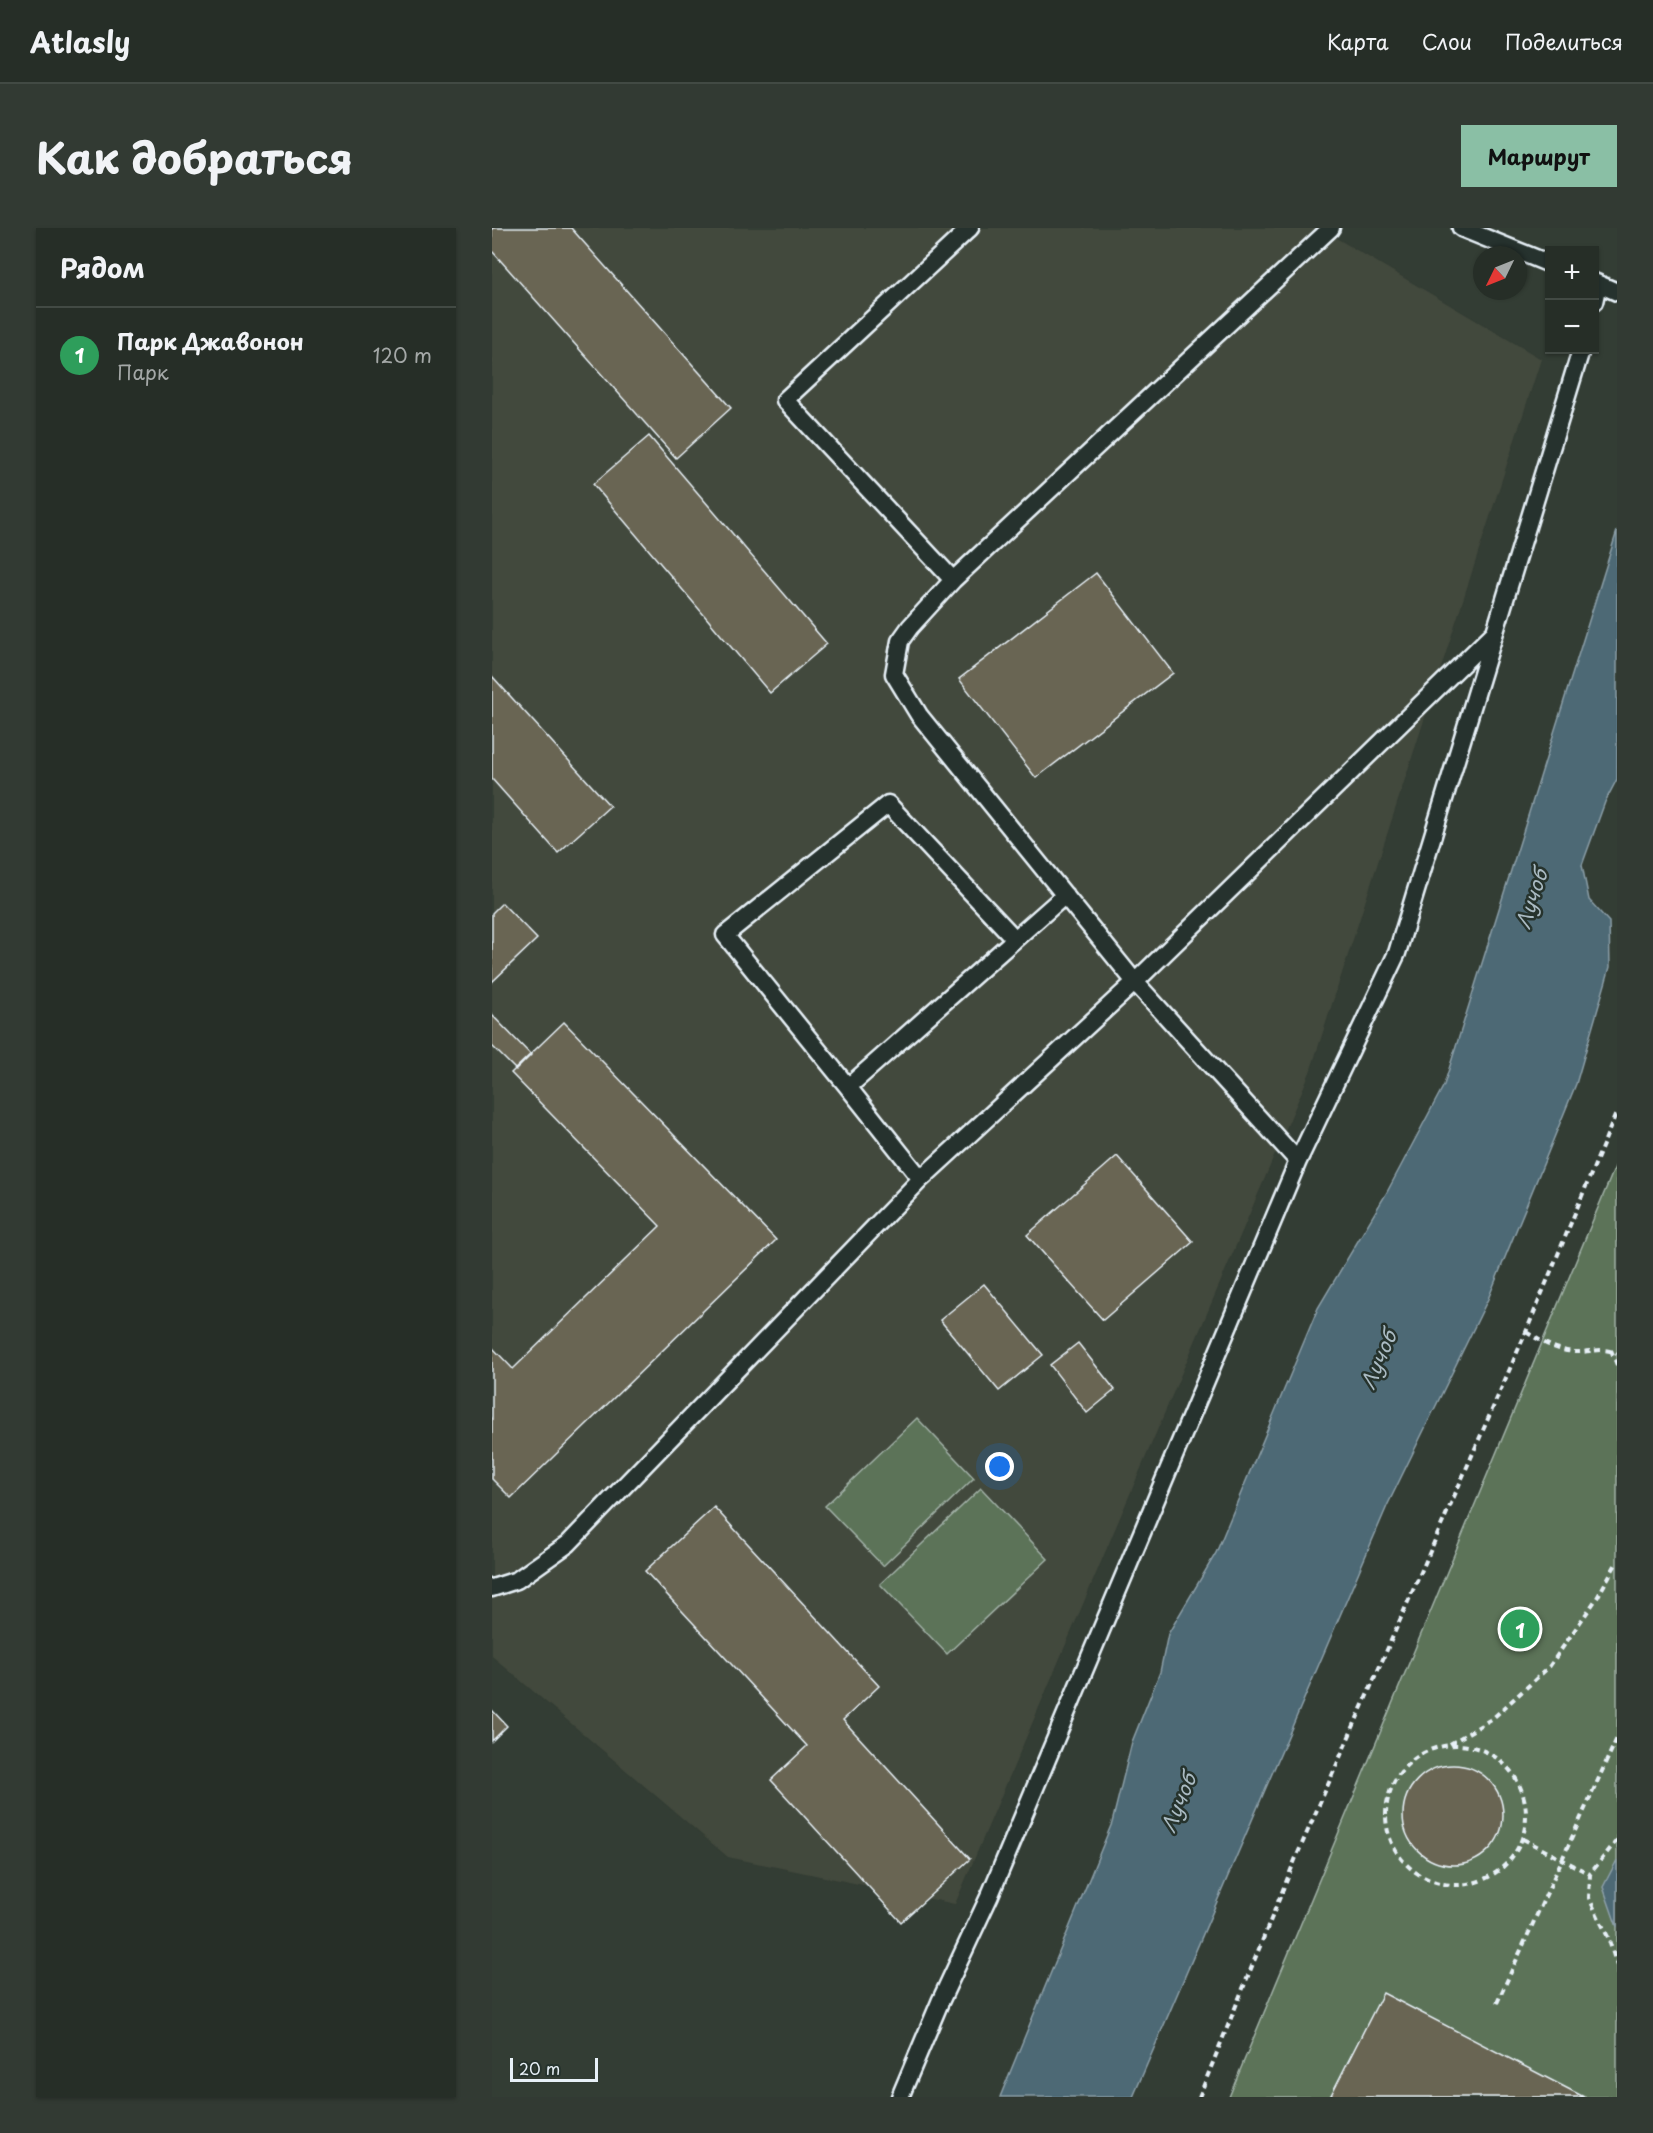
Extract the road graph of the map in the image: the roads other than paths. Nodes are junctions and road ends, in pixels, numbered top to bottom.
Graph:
1 (970, 228) edge
2 (1331, 228) edge
3 (1461, 228) edge
4 (1545, 262) edge
5 (1599, 284) edge
6 (1617, 292) edge
7 (1580, 354) edge
8 (953, 580) junction
9 (1497, 631) junction
10 (1065, 895) junction
11 (1015, 939) junction
12 (1135, 982) junction
13 (848, 1086) junction
14 (1298, 1161) junction
15 (921, 1179) junction
16 (492, 1588) edge
17 (900, 2097) edge

1 - 8 lane
2 - 8 lane
3 - 4 lane
5 - 6 lane
7 - 9 lane
8 - 10 lane
9 - 12 lane
9 - 14 lane
10 - 11 lane
10 - 12 lane
11 - 13 lane
11 - 13 lane
12 - 14 lane
12 - 15 lane
13 - 15 lane
14 - 17 lane
15 - 16 lane

